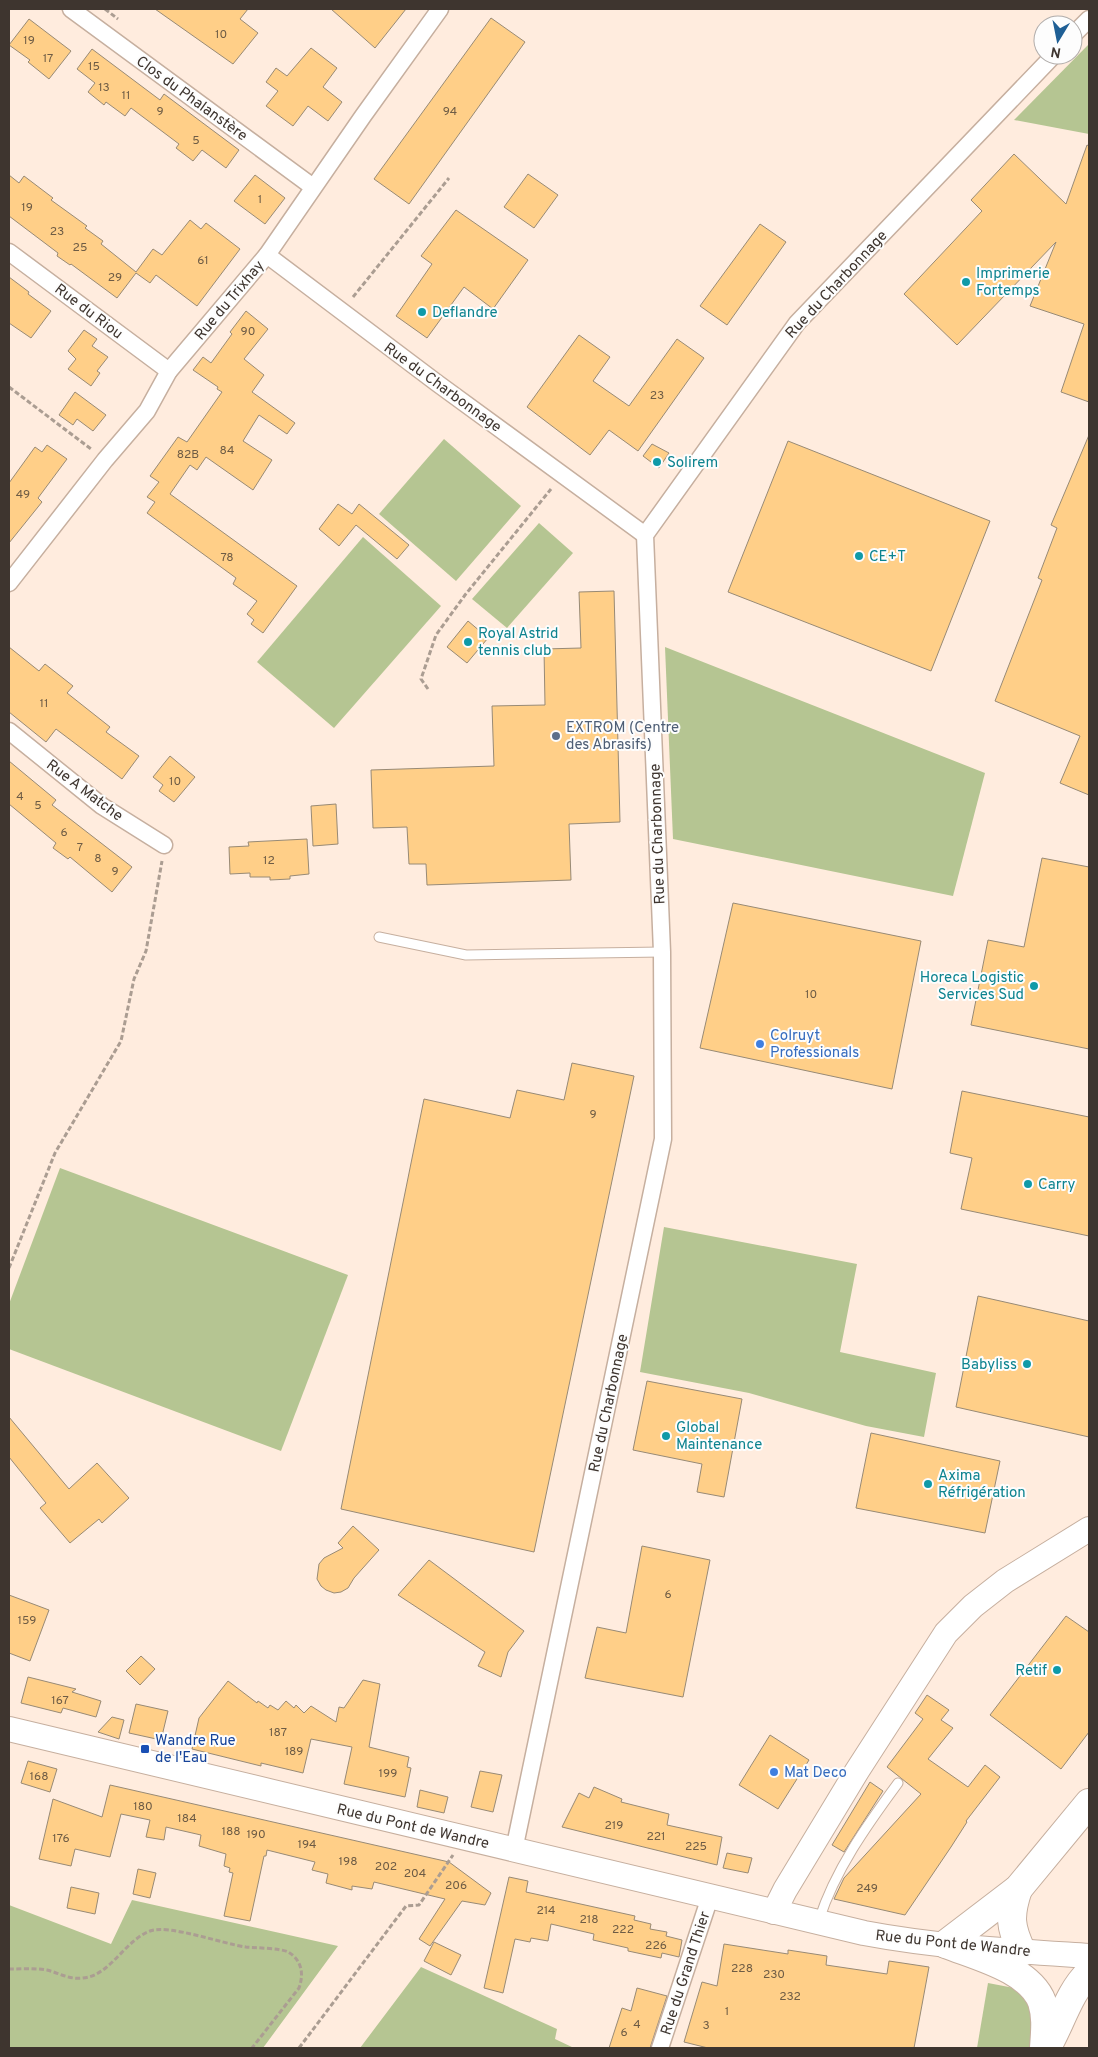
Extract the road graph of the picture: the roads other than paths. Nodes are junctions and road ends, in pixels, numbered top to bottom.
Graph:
1 (71, 9) edge
2 (440, 9) edge
3 (1044, 65) edge
4 (313, 187) junction
5 (9, 252) edge
6 (267, 255) junction
7 (169, 371) junction
8 (645, 535) junction
9 (9, 583) edge
10 (9, 731) edge
11 (164, 845) road end
12 (379, 937) dead end
13 (662, 952) junction
14 (1089, 1529) edge
15 (9, 1729) edge
16 (898, 1783) dead end
17 (1089, 1803) edge
18 (514, 1850) junction
19 (1018, 1889) junction
20 (710, 1897) junction
21 (774, 1912) junction
22 (818, 1923) junction
23 (946, 1944) junction
24 (1022, 1952) junction
25 (1089, 1956) edge
26 (1089, 1973) edge
27 (660, 2048) edge
28 (1045, 2048) edge

1 - 4 street, Clos du Phalanstère
2 - 4 street, Rue du Trixhay
3 - 8 street, Rue du Charbonnage
4 - 6 street, Rue du Trixhay
5 - 7 street, Rue du Riou
6 - 7 street, Rue du Trixhay
6 - 8 street, Rue du Charbonnage
7 - 9 street, Rue du Trixhay
8 - 13 street, Rue du Charbonnage
10 - 11 street, Rue A Matche
12 - 13 lane
13 - 18 street, Rue du Charbonnage
14 - 21 main road
15 - 18 main road, Rue du Pont de Wandre
16 - 22 lane
17 - 19 highway
18 - 20 main road, Rue du Pont de Wandre
19 - 23 highway
19 - 24 highway
20 - 21 main road, Rue du Pont de Wandre
20 - 27 street, Rue du Grand Thier
21 - 22 main road, Rue du Pont de Wandre
22 - 23 main road, Rue du Pont de Wandre
23 - 24 main road, Rue du Pont de Wandre
23 - 28 highway
24 - 25 main road, Rue du Pont de Wandre
26 - 28 highway

